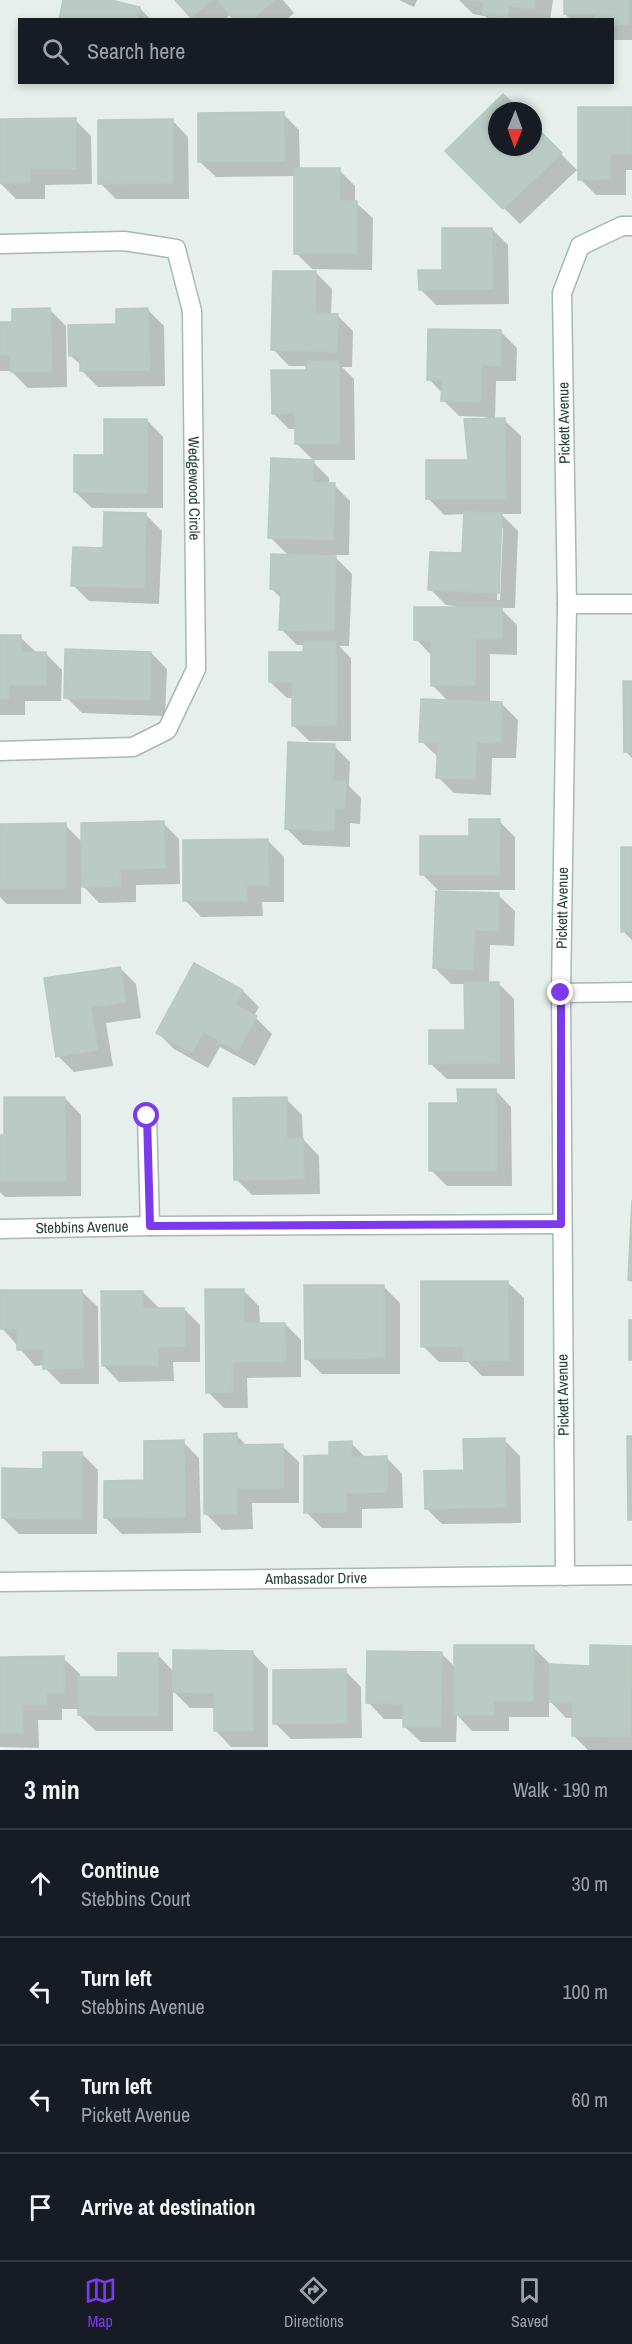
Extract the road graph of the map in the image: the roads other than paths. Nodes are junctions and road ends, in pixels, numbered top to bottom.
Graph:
1 (632, 226) edge
2 (0, 244) edge
3 (567, 604) junction
4 (632, 604) edge
5 (0, 751) edge
6 (632, 992) edge
7 (561, 993) junction
8 (147, 1116) dead end
9 (561, 1224) junction
10 (150, 1226) junction
11 (0, 1229) edge
12 (632, 1575) edge
13 (565, 1576) junction
14 (0, 1582) edge

1 - 3 street, Pickett Avenue
2 - 5 street, Wedgewood Circle
3 - 4 street
3 - 7 street, Pickett Avenue
6 - 7 street
7 - 9 street, Pickett Avenue
8 - 10 street
9 - 10 street, Stebbins Avenue
9 - 13 street, Pickett Avenue
10 - 11 street, Stebbins Avenue
12 - 13 street, Ambassador Drive
13 - 14 street, Ambassador Drive

